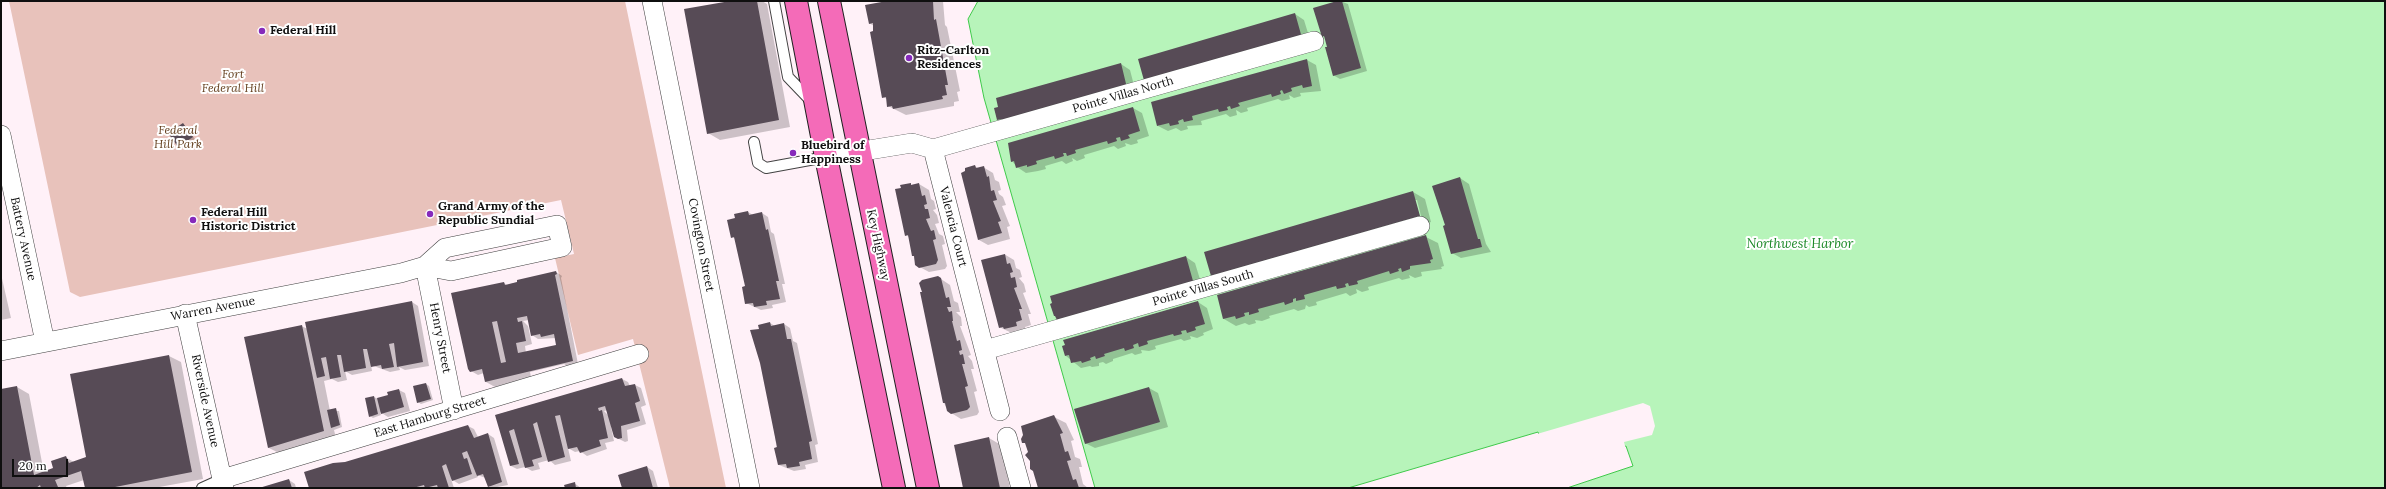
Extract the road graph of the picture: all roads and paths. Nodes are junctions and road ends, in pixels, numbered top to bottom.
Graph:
1 (652, 1) edge
2 (774, 1) edge
3 (796, 1) edge
4 (829, 1) edge
5 (1314, 41) dead end
6 (816, 106) junction
7 (1, 135) edge
8 (754, 142) dead end
9 (933, 149) junction
10 (859, 151) junction
11 (826, 157) junction
12 (6, 179) edge
13 (1420, 226) dead end
14 (426, 266) junction
15 (185, 314) junction
16 (45, 342) junction
17 (985, 350) junction
18 (1, 351) edge
19 (639, 354) dead end
20 (454, 410) junction
21 (1000, 411) dead end
22 (1007, 437) dead end
23 (223, 484) edge
24 (202, 488) edge
25 (750, 488) edge
26 (894, 488) edge
27 (928, 488) edge
28 (1021, 488) edge

1 - 25 street, Covington Street
2 - 6 lane
3 - 6 main road
4 - 10 main road, Key Highway
5 - 9 street, Pointe Villas North
6 - 11 main road
7 - 12 street, Battery Avenue
8 - 11 lane
9 - 10 street
9 - 17 street, Valencia Court
10 - 11 street
10 - 27 main road, Key Highway
11 - 26 main road
12 - 16 street, Battery Avenue
13 - 17 street, Pointe Villas South
14 - 14 street, Warren Avenue
14 - 15 street, Warren Avenue
14 - 20 street, Henry Street
15 - 16 street, Warren Avenue
15 - 23 street, Riverside Avenue
16 - 18 street, Warren Avenue
17 - 21 street, Valencia Court
19 - 20 street, East Hamburg Street
20 - 23 street, East Hamburg Street
22 - 28 street
23 - 24 lane

